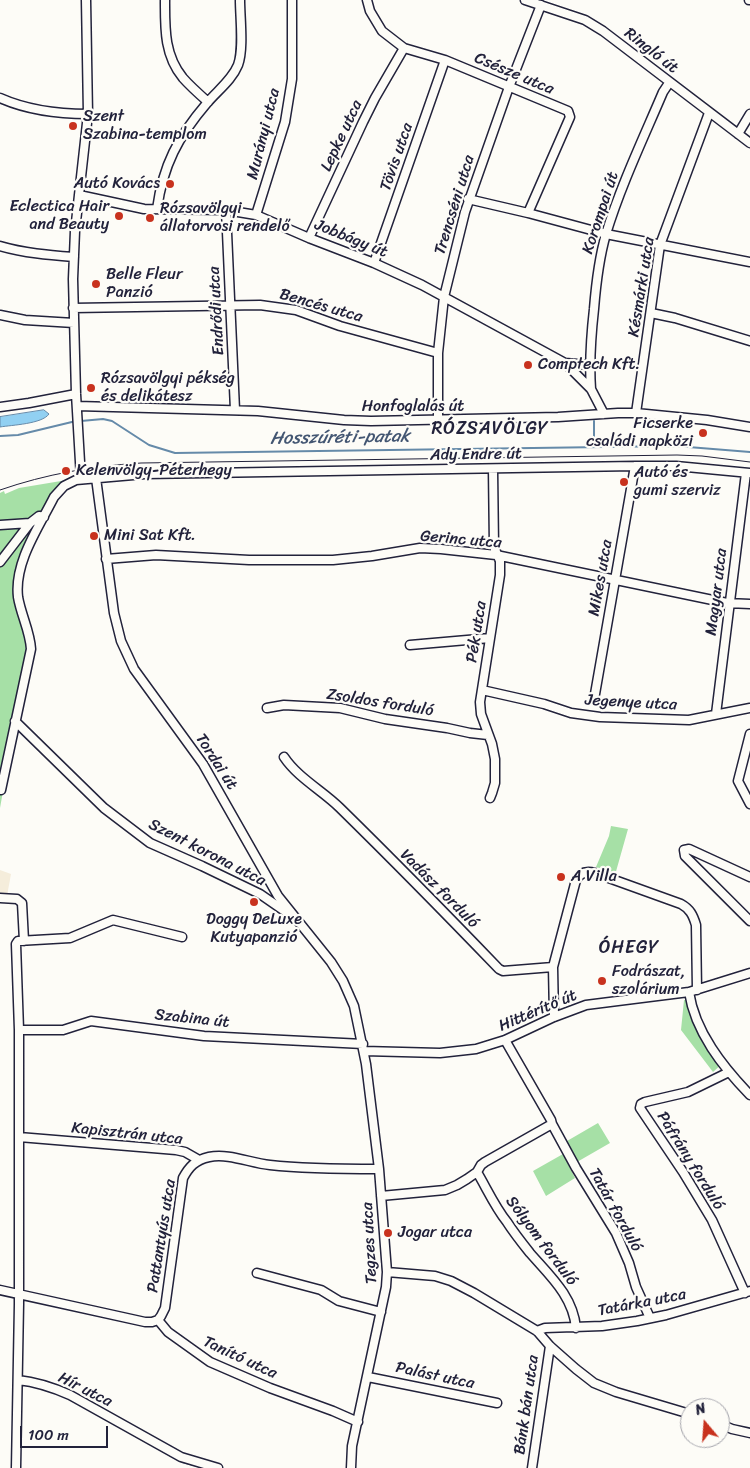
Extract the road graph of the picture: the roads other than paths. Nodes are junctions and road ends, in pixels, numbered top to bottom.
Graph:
1 (86, 0) edge
2 (164, 0) edge
3 (240, 0) edge
4 (292, 0) edge
5 (367, 0) edge
6 (525, 0) edge
7 (541, 5) junction
8 (404, 48) junction
9 (445, 60) junction
10 (669, 83) junction
11 (509, 87) junction
12 (0, 98) edge
13 (208, 102) junction
14 (709, 113) junction
15 (88, 114) junction
16 (750, 114) edge
17 (738, 134) junction
18 (750, 143) edge
19 (79, 196) junction
20 (468, 199) junction
21 (157, 209) junction
22 (226, 210) junction
23 (528, 213) junction
24 (256, 215) junction
25 (606, 234) junction
26 (309, 238) junction
27 (660, 245) junction
28 (0, 246) edge
29 (74, 257) junction
30 (750, 262) edge
31 (374, 263) junction
32 (444, 298) junction
33 (230, 304) junction
34 (73, 308) junction
35 (650, 313) junction
36 (0, 315) edge
37 (74, 322) junction
38 (750, 341) edge
39 (438, 353) junction
40 (565, 363) junction
41 (589, 365) junction
42 (591, 389) junction
43 (76, 394) junction
44 (77, 406) junction
45 (0, 407) edge
46 (235, 410) junction
47 (636, 413) junction
48 (604, 414) junction
49 (438, 421) junction
50 (750, 426) edge
51 (636, 466) junction
52 (493, 468) junction
53 (748, 473) edge
54 (96, 478) junction
55 (82, 479) junction
56 (44, 517) junction
57 (30, 523) junction
58 (0, 525) edge
59 (496, 555) junction
60 (106, 559) junction
61 (0, 562) edge
62 (615, 579) junction
63 (730, 604) junction
64 (750, 604) edge
65 (490, 638) junction
66 (410, 645) dead end
67 (482, 690) junction
68 (596, 694) dead end
69 (267, 708) dead end
70 (750, 708) edge
71 (716, 714) junction
72 (15, 721) junction
73 (750, 734) edge
74 (488, 735) junction
75 (284, 758) dead end
76 (1, 790) edge
77 (490, 798) dead end
78 (750, 804) edge
79 (750, 877) edge
80 (0, 898) edge
81 (750, 922) edge
82 (302, 924) junction
83 (182, 937) dead end
84 (24, 941) junction
85 (552, 967) junction
86 (750, 972) edge
87 (697, 990) junction
88 (689, 992) junction
89 (554, 1017) junction
90 (19, 1030) junction
91 (505, 1040) junction
92 (364, 1048) junction
93 (729, 1072) junction
94 (750, 1095) edge
95 (552, 1124) junction
96 (19, 1137) junction
97 (199, 1160) junction
98 (378, 1169) junction
99 (477, 1172) junction
100 (381, 1196) junction
101 (387, 1272) junction
102 (257, 1273) dead end
103 (0, 1290) edge
104 (747, 1292) edge
105 (19, 1294) junction
106 (381, 1312) junction
107 (650, 1318) junction
108 (158, 1320) junction
109 (576, 1328) junction
110 (537, 1331) junction
111 (550, 1346) junction
112 (368, 1376) junction
113 (18, 1380) junction
114 (497, 1403) dead end
115 (680, 1411) edge
116 (358, 1422) junction
117 (730, 1428) edge
118 (750, 1433) edge
119 (16, 1468) edge
120 (218, 1468) edge
121 (351, 1468) edge
122 (532, 1468) edge

1 - 15 street
2 - 13 street
3 - 13 street
4 - 24 street, Murányi utca
5 - 8 street, Csésze utca
6 - 7 street, Ringló út
7 - 10 street, Ringló út
7 - 11 street, Trencséni utca
8 - 9 street, Csésze utca
8 - 26 street, Lepke utca
9 - 11 street, Csésze utca
9 - 31 street, Tövis utca
10 - 14 street, Ringló út
10 - 25 street, Korompai út
11 - 20 street, Trencséni utca
11 - 23 street, Csésze utca
12 - 15 street
13 - 21 street
14 - 17 street, Ringló út
14 - 27 street, Késmárki utca
15 - 19 street
16 - 17 street
17 - 18 street, Ringló út
19 - 21 street, Jobbágy út
19 - 29 street
20 - 23 street
20 - 32 street, Trencséni utca
21 - 22 street, Jobbágy út
22 - 24 street, Jobbágy út
22 - 33 street, Endrődi utca
23 - 25 street
24 - 26 street, Jobbágy út
25 - 27 street
25 - 41 street, Korompai út
26 - 31 street, Jobbágy út
27 - 30 street
27 - 35 street, Késmárki utca
28 - 29 street
29 - 34 street
31 - 32 street, Jobbágy út
32 - 39 street, Trencséni utca
32 - 40 street, Jobbágy út
33 - 34 street, Bencés utca
33 - 39 street, Bencés utca
33 - 46 street, Endrődi utca
34 - 37 street
35 - 38 street
35 - 47 street, Késmárki utca
36 - 37 street
37 - 43 street
39 - 49 street, Trencséni utca
40 - 41 street, Jobbágy út
40 - 42 street, Jobbágy út
41 - 42 street, Korompai út
42 - 48 street, Jobbágy út
43 - 44 street
43 - 45 street
44 - 46 street, Honfoglalás út
44 - 55 street
46 - 49 street, Honfoglalás út
47 - 48 street, Honfoglalás út
47 - 50 street, Honfoglalás út
48 - 49 street, Honfoglalás út
51 - 52 street, Ady Endre út
51 - 53 street, Ady Endre út
51 - 62 street, Mikes utca
52 - 54 street, Ady Endre út
52 - 59 street, Pék utca
53 - 63 street, Magyar utca
54 - 55 street, Ady Endre út
54 - 60 street, Tordai út
55 - 56 street
56 - 57 street
56 - 72 street
57 - 58 street
57 - 61 street
59 - 60 street, Gerinc utca
59 - 62 street, Gerinc utca
59 - 65 street, Pék utca
60 - 82 street, Tordai út
62 - 63 street, Gerinc utca
62 - 68 street, Mikes utca
63 - 64 street, Gerinc utca
63 - 71 street, Magyar utca
65 - 66 street
65 - 67 street, Pék utca
67 - 71 street, Jegenye utca
67 - 74 street, Pék utca
69 - 74 street, Zsoldos forduló
70 - 71 street, Jegenye utca
72 - 76 street
72 - 82 street, Szent korona utca
73 - 78 street
74 - 77 street, Pék utca
75 - 85 street, Vadász forduló
79 - 81 street
80 - 84 street
82 - 92 street, Tordai út
83 - 84 street
84 - 90 street
85 - 87 street
85 - 89 street
86 - 87 street, Hittérítő út
87 - 88 street, Hittérítő út
88 - 89 street, Hittérítő út
88 - 93 street
89 - 91 street, Hittérítő út
90 - 92 street, Szabina út
90 - 96 street
91 - 92 street, Hittérítő út
91 - 95 street
92 - 98 street, Tegzes utca
93 - 94 street
93 - 104 street, Páfrány forduló
95 - 99 street
95 - 107 street, Tatár forduló
96 - 97 street, Kapisztrán utca
96 - 105 street
97 - 98 street, Kapisztrán utca
97 - 108 street, Pattantyús utca
98 - 100 street, Tegzes utca
99 - 100 street
99 - 109 street, Sólyom forduló
100 - 101 street, Tegzes utca
101 - 106 street, Tegzes utca
101 - 110 street
102 - 106 street
103 - 105 street
104 - 107 street, Tatárka utca
105 - 108 street
105 - 113 street
106 - 112 street, Tegzes utca
107 - 109 street, Tatárka utca
108 - 116 street, Tanító utca
109 - 110 street, Tatárka utca
110 - 111 street
111 - 115 street
111 - 122 street, Bánk bán utca
112 - 114 street, Palást utca
112 - 116 street, Tegzes utca
113 - 119 street
113 - 120 street, Hír utca
116 - 121 street, Tegzes utca
117 - 118 street

